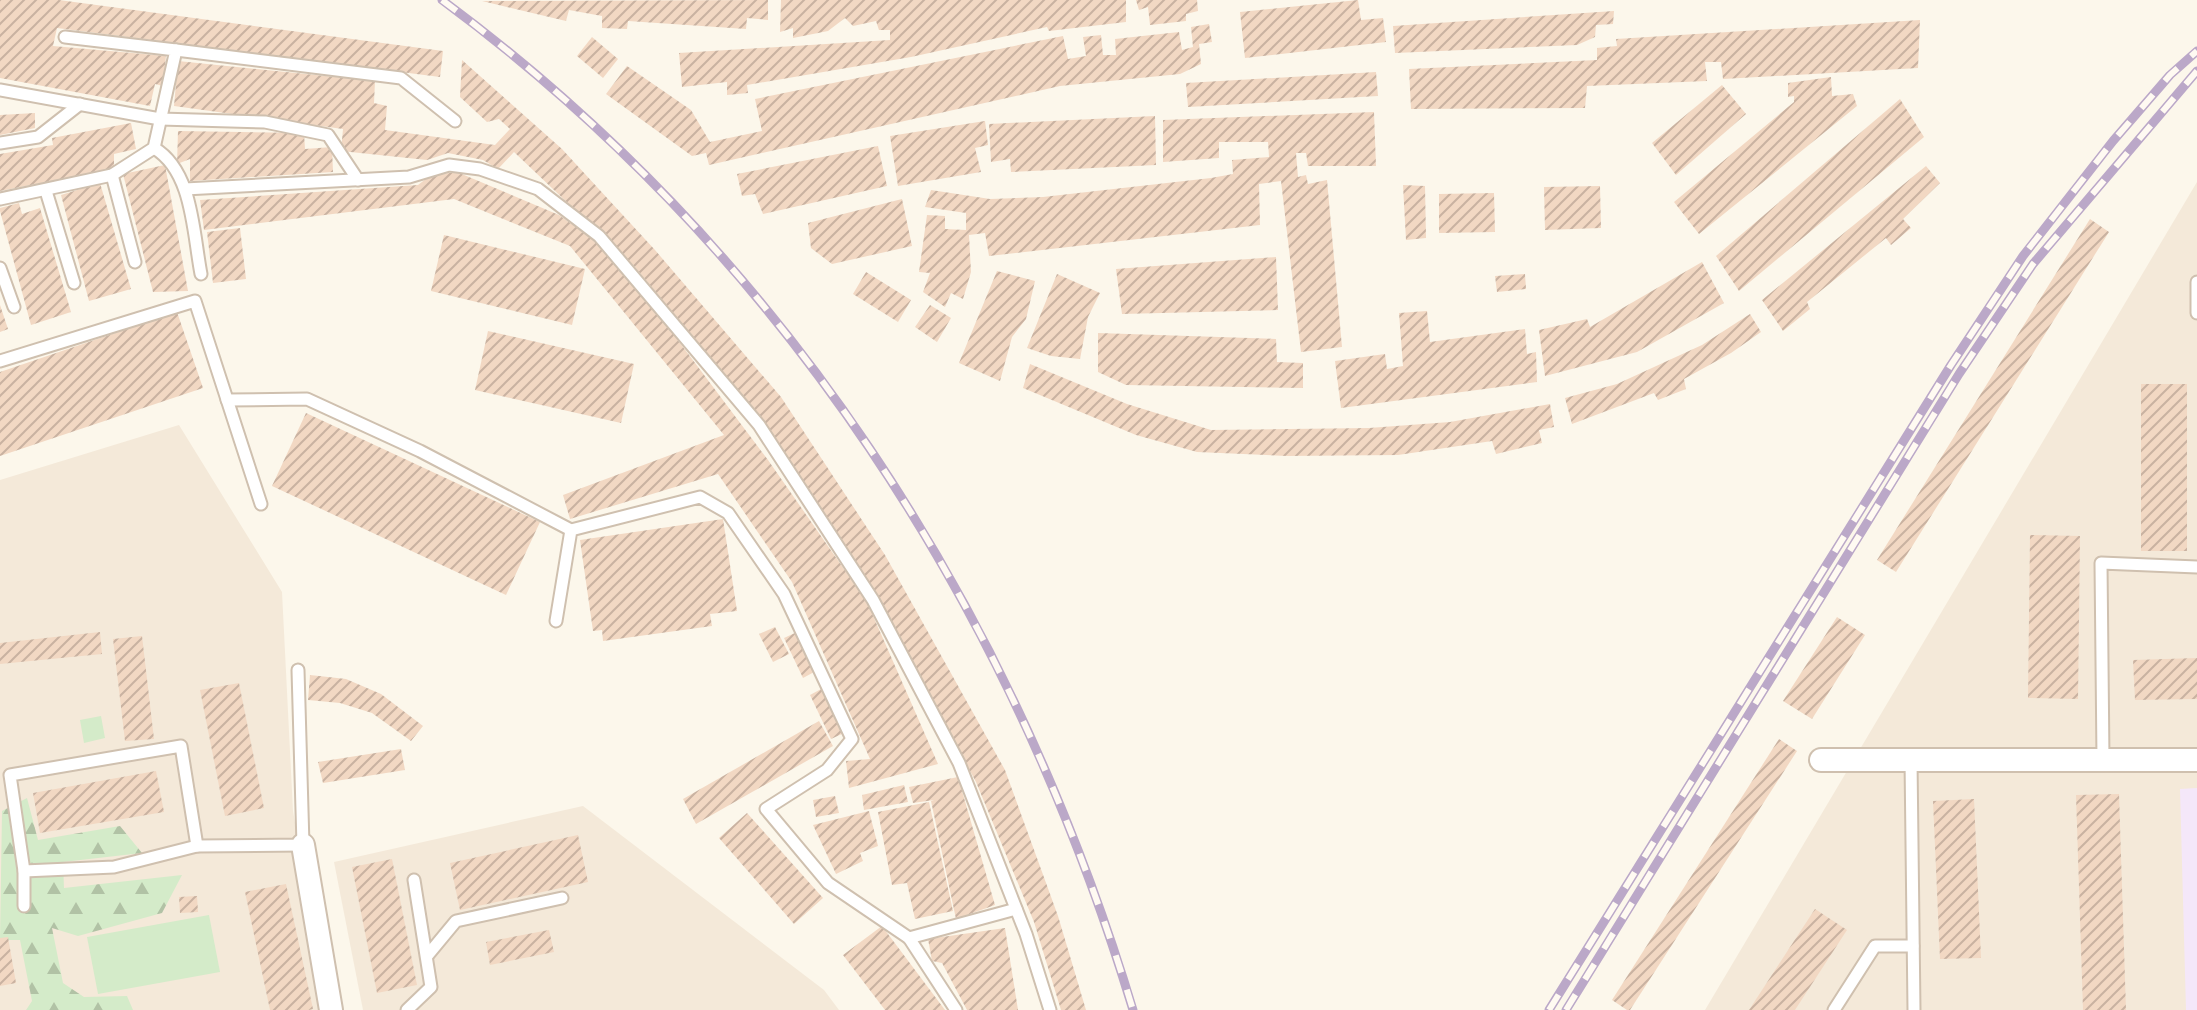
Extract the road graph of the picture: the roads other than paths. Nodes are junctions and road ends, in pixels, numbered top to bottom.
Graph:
1 (65, 37) dead end
2 (176, 50) junction
3 (0, 90) edge
4 (80, 104) junction
5 (160, 119) junction
6 (455, 121) dead end
7 (0, 143) edge
8 (154, 148) junction
9 (112, 175) junction
10 (358, 180) junction
11 (185, 189) junction
12 (46, 191) junction
13 (0, 199) edge
14 (135, 262) dead end
15 (0, 268) edge
16 (201, 274) dead end
17 (2197, 282) edge
18 (74, 283) dead end
19 (14, 307) dead end
20 (2197, 313) edge
21 (0, 361) edge
22 (227, 400) junction
23 (261, 504) dead end
24 (571, 530) junction
25 (2197, 567) edge
26 (556, 621) dead end
27 (298, 670) dead end
28 (1821, 760) dead end
29 (1911, 760) junction
30 (2103, 760) junction
31 (2197, 760) edge
32 (5, 775) edge
33 (303, 845) junction
34 (197, 846) junction
35 (24, 871) junction
36 (414, 880) dead end
37 (562, 898) dead end
38 (24, 906) dead end
39 (1016, 909) junction
40 (909, 938) junction
41 (1913, 946) junction
42 (427, 956) junction
43 (331, 1010) edge
44 (407, 1010) edge
45 (956, 1010) edge
46 (1050, 1010) edge
47 (1834, 1010) edge
48 (1914, 1010) edge

1 - 2 lane
2 - 5 lane
2 - 6 lane
3 - 4 lane
4 - 5 lane
4 - 7 lane
5 - 8 lane
5 - 10 lane
8 - 9 lane
8 - 11 lane
9 - 12 lane
9 - 14 lane
10 - 11 lane
10 - 39 lane
11 - 16 lane
12 - 13 lane
12 - 18 lane
15 - 19 lane
17 - 20 lane
21 - 22 lane
22 - 23 lane
22 - 24 lane
24 - 26 lane
24 - 40 lane
25 - 30 lane
27 - 33 lane
28 - 29 street
29 - 30 street
29 - 41 lane
30 - 31 street
32 - 34 lane
32 - 35 lane
33 - 34 lane
33 - 43 street
34 - 35 lane
35 - 38 lane
36 - 42 lane
37 - 42 lane
39 - 40 lane
39 - 46 lane
40 - 45 lane
41 - 47 lane
41 - 48 lane
42 - 44 lane

